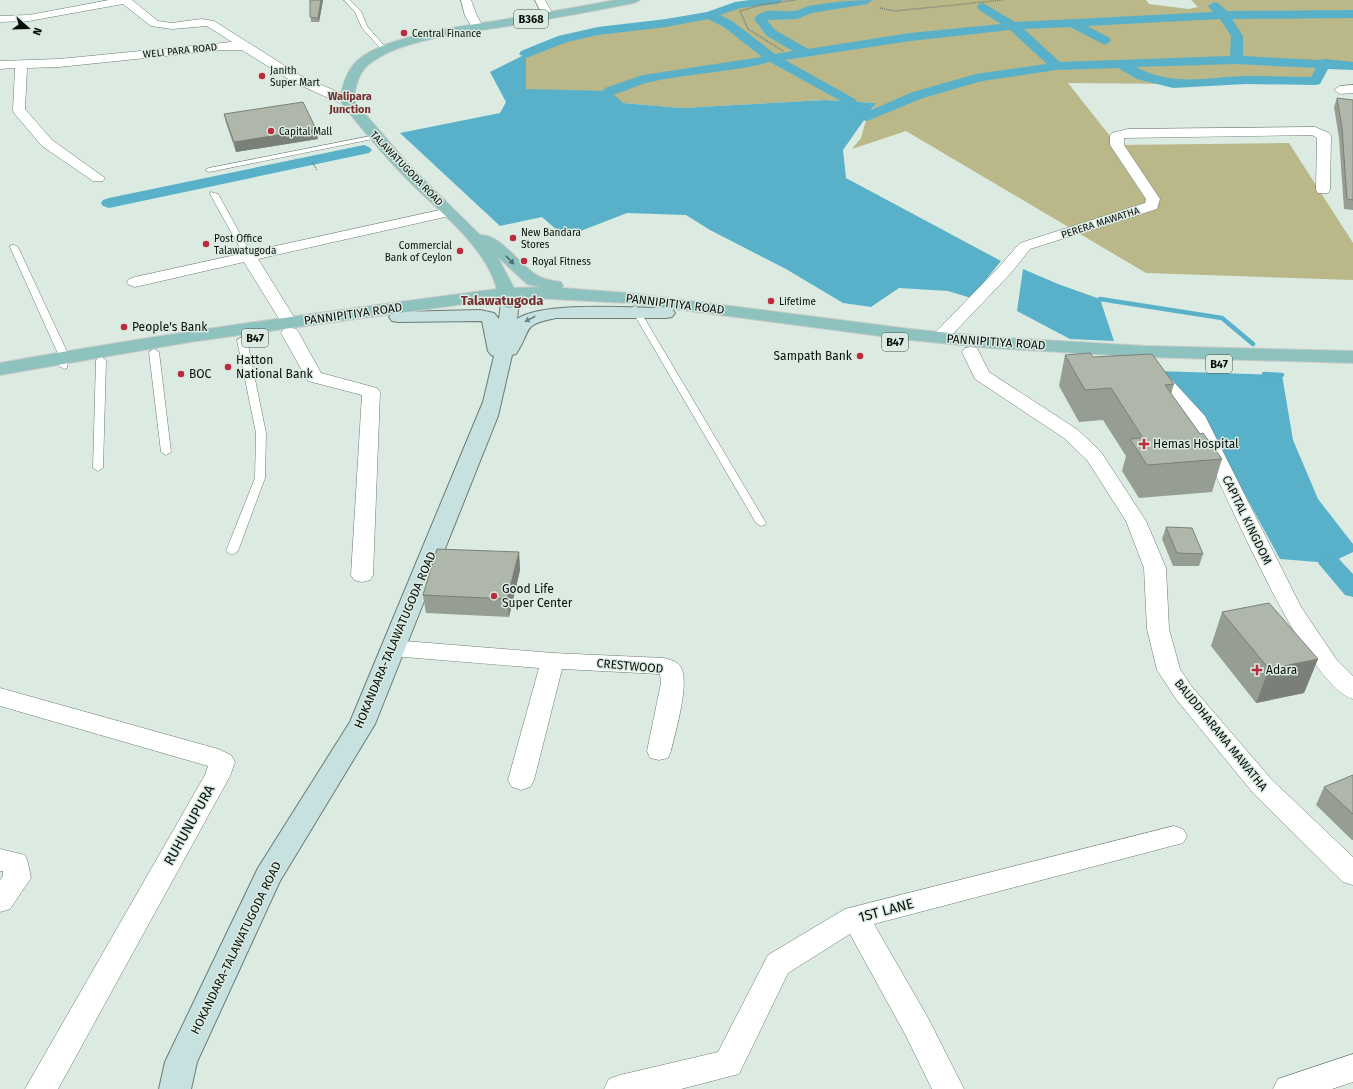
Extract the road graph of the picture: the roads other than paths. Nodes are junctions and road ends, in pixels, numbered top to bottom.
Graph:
1 (125, 0) edge
2 (347, 0) edge
3 (466, 0) edge
4 (540, 0) edge
5 (634, 0) edge
6 (548, 16) junction
7 (0, 19) edge
8 (478, 28) junction
9 (245, 46) junction
10 (385, 50) junction
11 (20, 64) junction
12 (0, 65) edge
13 (347, 101) junction
14 (376, 137) junction
15 (209, 170) dead end
16 (98, 178) dead end
17 (1323, 190) dead end
18 (214, 194) dead end
19 (449, 212) junction
20 (467, 230) junction
21 (14, 247) dead end
22 (249, 257) junction
23 (135, 282) dead end
24 (509, 298) junction
25 (631, 307) junction
26 (357, 313) junction
27 (398, 317) junction
28 (290, 328) junction
29 (939, 338) junction
30 (242, 340) junction
31 (154, 352) junction
32 (971, 352) junction
33 (1143, 356) junction
34 (1353, 357) edge
35 (101, 360) junction
36 (64, 361) junction
37 (502, 367) junction
38 (1353, 367) edge
39 (0, 369) edge
40 (0, 378) edge
41 (166, 452) dead end
42 (98, 468) dead end
43 (761, 523) dead end
44 (232, 551) dead end
45 (362, 575) dead end
46 (392, 648) junction
47 (553, 661) junction
48 (1353, 691) edge
49 (0, 697) edge
50 (659, 751) dead end
51 (521, 780) dead end
52 (1174, 836) dead end
53 (0, 860) edge
54 (1353, 874) edge
55 (0, 901) edge
56 (856, 917) junction
57 (1353, 1068) edge
58 (41, 1089) edge
59 (175, 1089) edge
60 (620, 1089) edge
61 (948, 1089) edge
62 (1289, 1089) edge

1 - 7 street
1 - 9 street
2 - 10 lane
3 - 8 street
4 - 6 street
5 - 6 main road, B368
6 - 8 main road, B368
8 - 10 main road, B368
9 - 11 street, WELI PARA ROAD
9 - 13 street
10 - 13 main road, B368
11 - 12 street, WELI PARA ROAD
11 - 16 street
13 - 14 main road, TALAWATUGODA ROAD
14 - 15 lane
14 - 19 main road, TALAWATUGODA ROAD
17 - 29 street, PERERA MAWATHA
18 - 22 lane
19 - 20 main road, TALAWATUGODA ROAD
19 - 22 street
20 - 24 main road, TALAWATUGODA ROAD
20 -> 25 main road
20 - 26 main road
21 - 36 lane
22 - 23 street
22 - 28 street
24 - 25 main road, PANNIPITIYA ROAD / B47
24 - 26 main road, PANNIPITIYA ROAD / B47
24 - 27 main road, PANNIPITIYA ROAD / B47
24 - 37 main road, HOKANDARA-TALAWATUGODA ROAD
25 - 29 main road, PANNIPITIYA ROAD / B47
25 - 32 main road, PANNIPITIYA ROAD / B47
25 -> 37 main road
25 - 43 lane
26 - 28 main road, PANNIPITIYA ROAD / B47
27 - 28 main road, PANNIPITIYA ROAD / B47
27 - 37 main road
28 - 30 main road, PANNIPITIYA ROAD / B47
28 - 36 main road, PANNIPITIYA ROAD / B47
28 - 45 street
29 - 33 main road, PANNIPITIYA ROAD / B47
30 - 31 main road, PANNIPITIYA ROAD / B47
30 - 44 lane
31 - 35 main road, PANNIPITIYA ROAD / B47
31 - 41 lane
32 - 33 main road, PANNIPITIYA ROAD / B47
32 - 54 street, BAUDDHARAMA MAWATHA
33 - 34 main road, PANNIPITIYA ROAD / B47
33 - 38 main road, PANNIPITIYA ROAD / B47
33 - 48 street, CAPITAL KINGDOM
35 - 36 main road, PANNIPITIYA ROAD / B47
35 - 42 lane
36 - 39 main road, PANNIPITIYA ROAD / B47
36 - 40 main road, PANNIPITIYA ROAD / B47
37 - 46 main road, HOKANDARA-TALAWATUGODA ROAD
46 - 47 street, CRESTWOOD
46 - 59 main road, HOKANDARA-TALAWATUGODA ROAD
47 - 50 street, CRESTWOOD
47 - 51 street
49 - 58 street, RUHUNUPURA
52 - 56 street, 1ST LANE
53 - 55 street
56 - 60 street, 1ST LANE
56 - 61 street
57 - 62 street

